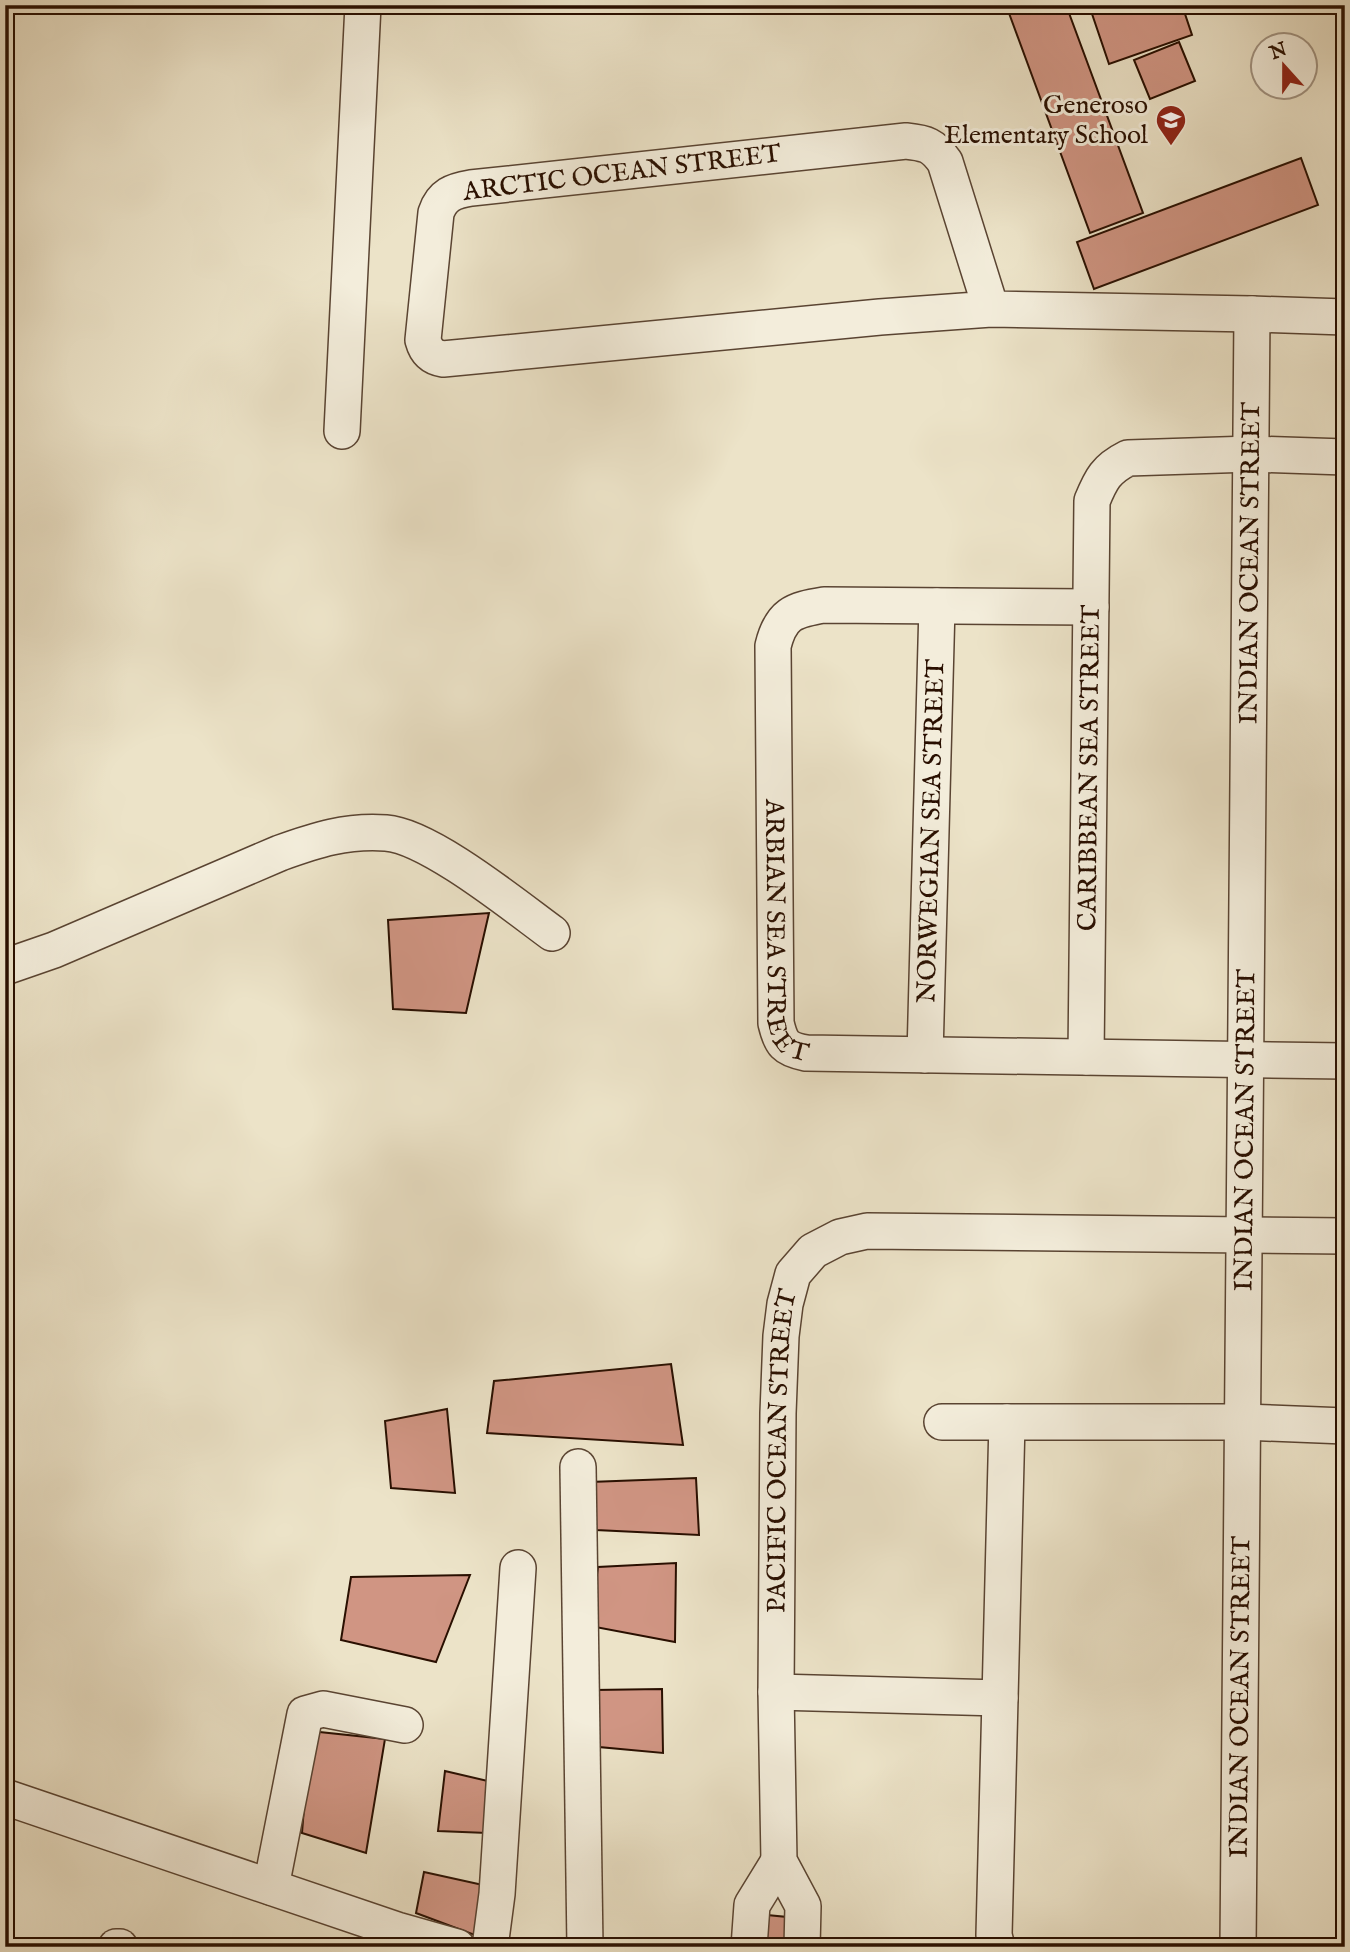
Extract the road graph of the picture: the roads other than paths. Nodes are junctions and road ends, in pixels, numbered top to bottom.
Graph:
1 (363, 5) edge
2 (991, 309) junction
3 (1252, 314) junction
4 (1345, 317) edge
5 (342, 430) dead end
6 (1251, 454) junction
7 (1345, 457) edge
8 (937, 606) junction
9 (1091, 607) junction
10 (552, 933) dead end
11 (5, 967) edge
12 (925, 1055) junction
13 (1086, 1057) junction
14 (1245, 1060) junction
15 (1345, 1061) edge
16 (1244, 1235) junction
17 (1345, 1236) edge
18 (942, 1422) dead end
19 (1007, 1422) junction
20 (1242, 1422) junction
21 (1345, 1426) edge
22 (578, 1466) dead end
23 (519, 1567) dead end
24 (776, 1692) junction
25 (1000, 1698) junction
26 (405, 1725) dead end
27 (5, 1797) edge
28 (779, 1861) junction
29 (271, 1887) junction
30 (394, 1939) edge
31 (453, 1946) edge
32 (490, 1947) edge
33 (585, 1947) edge
34 (749, 1947) edge
35 (802, 1947) edge
36 (997, 1947) edge
37 (1238, 1947) edge

1 - 5 street
2 - 2 street, ARCTIC OCEAN STREET
2 - 3 street, ARCTIC OCEAN STREET
3 - 4 street, ARCTIC OCEAN STREET
3 - 6 street, INDIAN OCEAN STREET
6 - 7 street
6 - 9 street, CARIBBEAN SEA STREET
6 - 14 street, INDIAN OCEAN STREET
8 - 9 street, ARBIAN SEA STREET
8 - 12 street, NORWEGIAN SEA STREET
8 - 12 street, ARBIAN SEA STREET
9 - 13 street, CARIBBEAN SEA STREET
10 - 11 street
12 - 13 street, ARBIAN SEA STREET
13 - 14 street, ARBIAN SEA STREET
14 - 15 street, ARBIAN SEA STREET
14 - 16 street, INDIAN OCEAN STREET
16 - 17 street, PACIFIC OCEAN STREET
16 - 20 street, INDIAN OCEAN STREET
16 - 24 street, PACIFIC OCEAN STREET
18 - 19 street
19 - 20 street
19 - 25 street
20 - 21 street
20 - 37 street, INDIAN OCEAN STREET
22 - 33 street
23 - 32 street
24 - 25 street
24 - 28 street, PACIFIC OCEAN STREET
25 - 36 street
26 - 29 street
27 - 29 street
28 - 34 street
28 - 35 street
29 - 30 street
30 - 31 street

